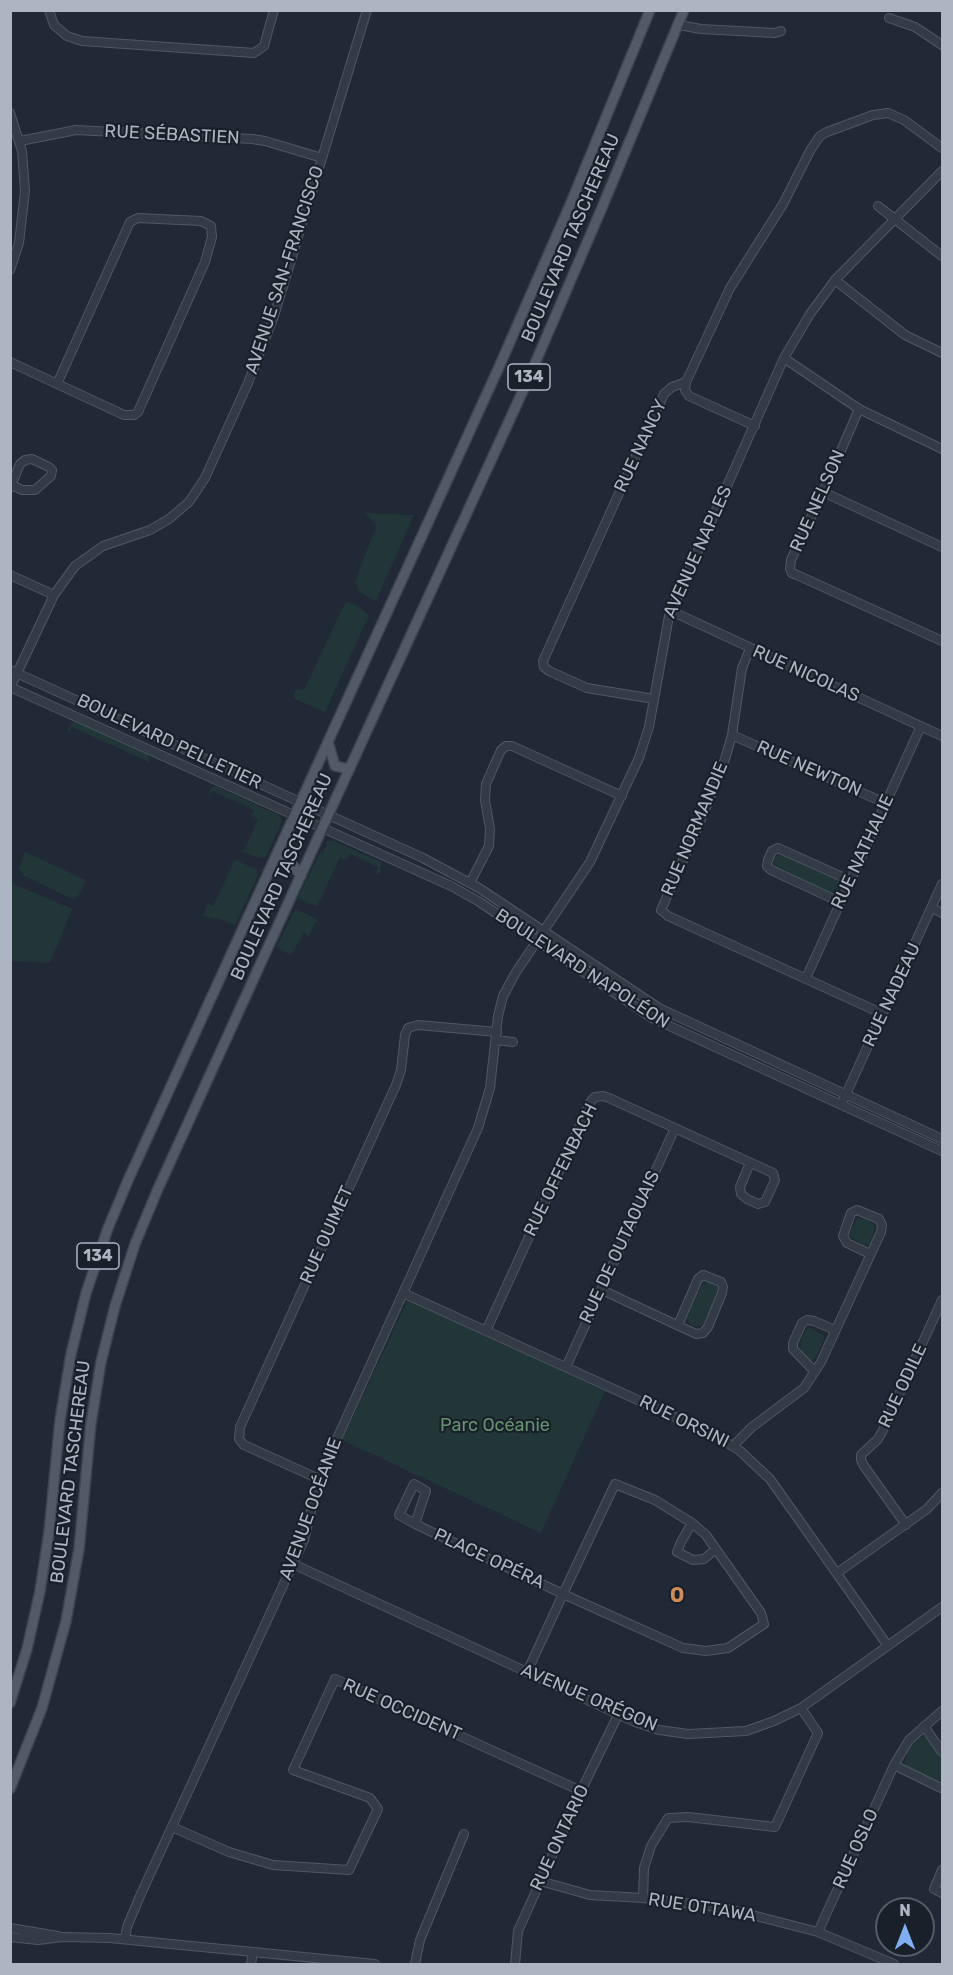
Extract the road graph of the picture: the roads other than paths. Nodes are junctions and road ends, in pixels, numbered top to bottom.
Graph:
1 (49, 10) edge
2 (274, 10) edge
3 (367, 10) edge
4 (650, 10) edge
5 (684, 10) edge
6 (890, 18) dead end
7 (678, 25) junction
8 (781, 31) dead end
9 (942, 45) edge
10 (10, 113) edge
11 (20, 141) junction
12 (942, 148) edge
13 (322, 158) junction
14 (942, 171) edge
15 (878, 206) dead end
16 (893, 219) junction
17 (942, 256) edge
18 (10, 270) edge
19 (835, 280) junction
20 (942, 353) edge
21 (784, 358) junction
22 (10, 362) edge
23 (686, 382) junction
24 (57, 384) junction
25 (859, 410) junction
26 (755, 426) junction
27 (942, 449) edge
28 (11, 487) edge
29 (823, 492) junction
30 (942, 547) edge
31 (10, 574) edge
32 (54, 595) junction
33 (671, 611) junction
34 (942, 641) edge
35 (750, 649) junction
36 (14, 671) edge
37 (11, 687) edge
38 (654, 699) junction
39 (107, 714) junction
40 (921, 726) junction
41 (101, 728) junction
42 (732, 735) junction
43 (942, 736) edge
44 (328, 742) junction
45 (216, 764) junction
46 (350, 769) junction
47 (210, 777) junction
48 (622, 796) junction
49 (301, 802) junction
50 (885, 803) junction
51 (328, 814) junction
52 (294, 816) junction
53 (322, 828) junction
54 (398, 845) junction
55 (275, 859) junction
56 (392, 859) junction
57 (301, 876) junction
58 (849, 880) junction
59 (470, 883) junction
60 (942, 884) edge
61 (840, 902) junction
62 (932, 908) junction
63 (942, 913) edge
64 (544, 932) junction
65 (537, 941) junction
66 (806, 978) junction
67 (883, 1014) junction
68 (496, 1036) junction
69 (513, 1042) dead end
70 (846, 1095) junction
71 (841, 1105) junction
72 (675, 1128) junction
73 (942, 1138) edge
74 (942, 1151) edge
75 (750, 1163) junction
76 (870, 1254) junction
77 (602, 1290) junction
78 (404, 1293) junction
79 (942, 1300) edge
80 (678, 1325) junction
81 (836, 1330) junction
82 (486, 1331) junction
83 (566, 1367) junction
84 (815, 1372) junction
85 (733, 1446) junction
86 (319, 1479) junction
87 (942, 1493) edge
88 (692, 1523) junction
89 (415, 1524) junction
90 (906, 1525) junction
91 (716, 1550) junction
92 (293, 1564) junction
93 (837, 1573) junction
94 (563, 1594) junction
95 (942, 1606) edge
96 (888, 1646) junction
97 (527, 1672) junction
98 (10, 1703) edge
99 (801, 1708) junction
100 (942, 1711) edge
101 (618, 1715) junction
102 (924, 1726) junction
103 (942, 1752) edge
104 (894, 1766) junction
105 (942, 1787) edge
106 (10, 1789) edge
107 (581, 1791) junction
108 (171, 1827) junction
109 (464, 1834) dead end
110 (942, 1870) edge
111 (540, 1881) junction
112 (942, 1893) edge
113 (643, 1898) junction
114 (10, 1928) edge
115 (818, 1932) junction
116 (10, 1937) edge
117 (62, 1937) junction
118 (125, 1939) junction
119 (253, 1952) junction
120 (251, 1965) edge
121 (375, 1965) edge
122 (415, 1965) edge
123 (515, 1965) edge
124 (894, 1965) edge

1 - 2 street
3 - 13 street, AVENUE SAN-FRANCISCO
4 - 44 main road, BOULEVARD TASCHEREAU / 134
5 - 7 main road, BOULEVARD TASCHEREAU / 134
6 - 9 street
7 - 8 street
7 - 46 main road, BOULEVARD TASCHEREAU / 134
10 - 11 street
11 - 13 street, RUE SÉBASTIEN
11 - 18 street
12 - 23 street, RUE NANCY
13 - 32 street, AVENUE SAN-FRANCISCO
14 - 16 street, AVENUE NAPLES
15 - 16 street
16 - 17 street
16 - 19 street, AVENUE NAPLES
19 - 20 street
19 - 21 street, AVENUE NAPLES
21 - 25 street
21 - 26 street, AVENUE NAPLES
22 - 24 street
23 - 26 street
23 - 38 street, RUE NANCY
24 - 24 street
25 - 27 street
25 - 29 street, RUE NELSON
26 - 33 street, AVENUE NAPLES
28 - 28 street
29 - 30 street
29 - 34 street, RUE NELSON
31 - 32 street
32 - 36 street, AVENUE SAN-FRANCISCO
33 - 35 street, RUE NICOLAS
33 - 38 street, AVENUE NAPLES
35 - 40 street, RUE NICOLAS
35 - 42 street, RUE NORMANDIE
36 - 37 street, AVENUE SAN-FRANCISCO
36 - 39 street, BOULEVARD PELLETIER
37 - 41 street, BOULEVARD PELLETIER
38 - 48 street, AVENUE NAPLES
39 - 41 street
39 - 45 street, BOULEVARD PELLETIER
40 - 43 street, RUE NICOLAS
40 - 50 street, RUE NATHALIE
41 - 47 street, BOULEVARD PELLETIER
42 - 50 street, RUE NEWTON
42 - 66 street, RUE NORMANDIE
44 - 46 main road
44 - 49 main road, BOULEVARD TASCHEREAU / 134
45 - 47 street
45 - 49 street, BOULEVARD PELLETIER
46 - 51 main road, BOULEVARD TASCHEREAU / 134
47 - 52 street, BOULEVARD PELLETIER
48 - 59 street
48 - 64 street, AVENUE NAPLES
49 - 51 street, BOULEVARD PELLETIER
49 - 52 main road, BOULEVARD TASCHEREAU / 134
50 - 58 street, RUE NATHALIE
51 - 53 main road, BOULEVARD TASCHEREAU / 134
51 - 54 street, BOULEVARD NAPOLÉON
52 - 53 street, BOULEVARD PELLETIER
52 - 55 main road, BOULEVARD TASCHEREAU / 134
53 - 56 street, BOULEVARD NAPOLÉON
53 - 57 main road, BOULEVARD TASCHEREAU / 134
54 - 56 street
54 - 59 street, BOULEVARD NAPOLÉON
55 - 57 main road
55 - 98 main road, BOULEVARD TASCHEREAU / 134
56 - 65 street, BOULEVARD NAPOLÉON
57 - 106 main road, BOULEVARD TASCHEREAU / 134
58 - 61 street, RUE NATHALIE
58 - 61 street
59 - 64 street, BOULEVARD NAPOLÉON
60 - 62 street, RUE NADEAU
61 - 66 street, RUE NATHALIE
62 - 63 street
62 - 67 street, RUE NADEAU
64 - 65 street, AVENUE NAPLES
64 - 70 street, BOULEVARD NAPOLÉON
65 - 68 street, AVENUE OCÉANIE
65 - 71 street, BOULEVARD NAPOLÉON
66 - 67 street, RUE NORMANDIE
67 - 70 street, RUE NADEAU
68 - 69 street
68 - 78 street, AVENUE OCÉANIE
68 - 86 street, RUE OUIMET
70 - 71 street, RUE NADEAU
70 - 73 street, BOULEVARD NAPOLÉON
71 - 74 street, BOULEVARD NAPOLÉON
72 - 75 street, RUE OFFENBACH
72 - 77 street, RUE DE OUTAOUAIS
72 - 82 street, RUE OFFENBACH
75 - 75 street, RUE OFFENBACH
76 - 76 street
76 - 81 street
77 - 80 street
77 - 83 street, RUE DE OUTAOUAIS
78 - 82 street, RUE ORSINI
78 - 86 street, AVENUE OCÉANIE
79 - 90 street, RUE ODILE
80 - 80 street
81 - 84 street
81 - 84 street
82 - 83 street, RUE ORSINI
83 - 85 street, RUE ORSINI
84 - 85 street
85 - 93 street, RUE ORSINI
86 - 92 street, AVENUE OCÉANIE
87 - 90 street
88 - 91 street
88 - 91 street
88 - 94 street
89 - 89 street, PLACE OPÉRA
89 - 94 street, PLACE OPÉRA
90 - 93 street
91 - 94 street, PLACE OPÉRA
92 - 97 street, AVENUE ORÉGON
92 - 108 street, AVENUE OCÉANIE
93 - 96 street, RUE ORSINI
94 - 97 street
95 - 96 street, AVENUE ORÉGON
96 - 99 street, AVENUE ORÉGON
97 - 101 street, AVENUE ORÉGON
99 - 101 street, AVENUE ORÉGON
99 - 113 street
100 - 102 street, RUE OSLO
101 - 107 street, RUE ONTARIO
102 - 103 street
102 - 104 street, RUE OSLO
104 - 105 street
104 - 115 street, RUE OSLO
107 - 108 street, RUE OCCIDENT
107 - 111 street, RUE ONTARIO
108 - 118 street, AVENUE OCÉANIE
109 - 122 street
110 - 112 street
111 - 113 street, RUE OTTAWA
111 - 123 street, RUE ONTARIO
113 - 115 street, RUE OTTAWA
114 - 117 street
115 - 124 street, RUE OTTAWA
116 - 117 street
117 - 118 street
118 - 119 street
119 - 120 street
119 - 121 street

